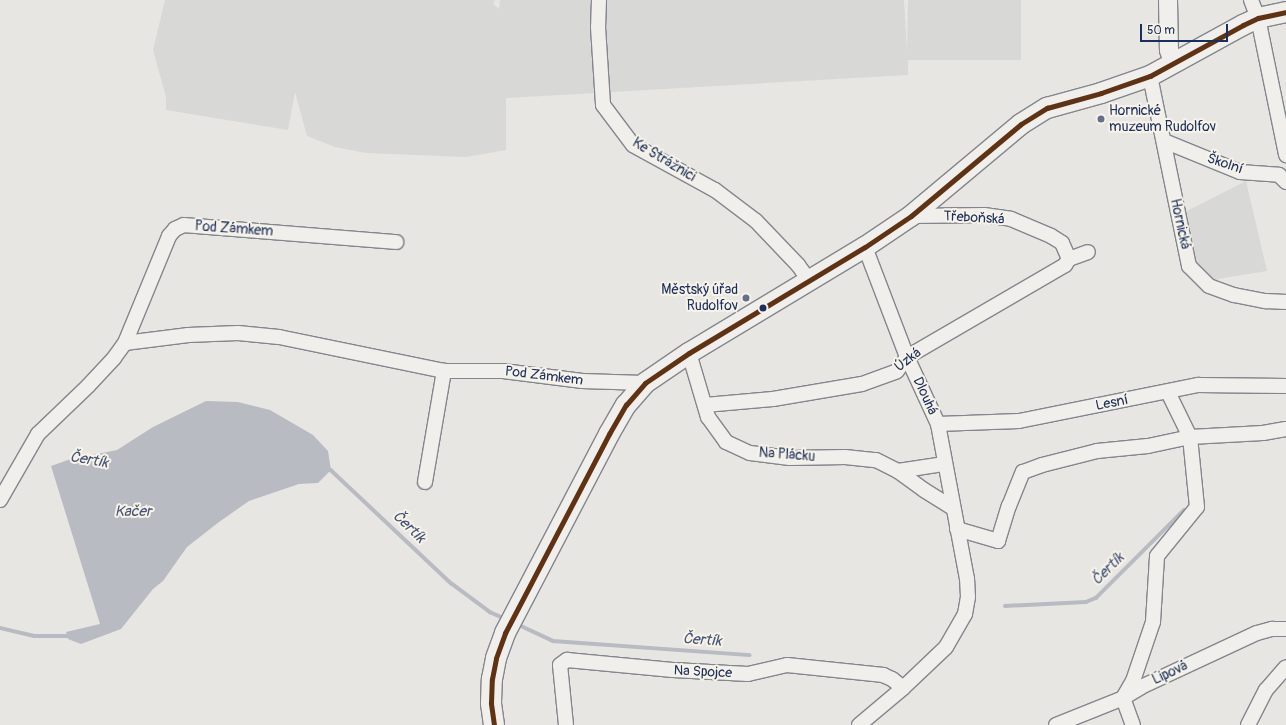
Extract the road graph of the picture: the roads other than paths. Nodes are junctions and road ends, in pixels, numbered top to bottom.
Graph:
1 (598, 0) edge
2 (1168, 0) edge
3 (1251, 0) edge
4 (1286, 12) edge
5 (1258, 18) junction
6 (1173, 63) junction
7 (1150, 76) junction
8 (1164, 141) junction
9 (1286, 155) edge
10 (1286, 182) edge
11 (911, 216) junction
12 (396, 242) dead end
13 (865, 247) junction
14 (1088, 252) dead end
15 (1069, 259) junction
16 (809, 280) junction
17 (1286, 302) edge
18 (125, 343) junction
19 (689, 353) junction
20 (907, 357) junction
21 (444, 371) junction
22 (645, 383) junction
23 (1286, 386) edge
24 (1168, 392) junction
25 (705, 405) junction
26 (938, 424) junction
27 (1286, 429) edge
28 (1190, 437) junction
29 (944, 464) junction
30 (898, 471) junction
31 (425, 482) dead end
32 (0, 500) edge
33 (953, 508) junction
34 (957, 529) junction
35 (1286, 629) edge
36 (1286, 667) edge
37 (903, 688) junction
38 (1123, 698) junction
39 (494, 725) edge
40 (566, 725) edge
41 (859, 725) edge
42 (1056, 725) edge
43 (1134, 725) edge
44 (1248, 725) edge

1 - 16 street, Ke Strážnici
2 - 6 street
3 - 5 street
4 - 5 main road, Třeboňská
5 - 6 main road, Třeboňská
5 - 9 street
6 - 7 main road, Třeboňská
7 - 8 street, Hornická
7 - 11 main road, Třeboňská
8 - 10 street, Školní
8 - 17 street, Hornická
11 - 13 main road, Třeboňská
11 - 15 street, Třeboňská
12 - 18 street, Pod Zámkem
13 - 16 main road, Třeboňská
13 - 20 street, Dlouhá
14 - 15 street, Úzká
15 - 20 street, Úzká
16 - 19 main road, Třeboňská
18 - 21 street, Pod Zámkem
18 - 32 street, Pod Zámkem
19 - 22 main road, Třeboňská
19 - 25 street, Na Plácku
20 - 25 street, Úzká
20 - 26 street, Dlouhá
21 - 22 street, Pod Zámkem
21 - 31 street
22 - 39 main road, Třeboňská
23 - 24 street, Lesní
24 - 26 street, Lesní
24 - 28 street
25 - 30 street, Na Plácku
26 - 29 street, Dlouhá
27 - 28 street
28 - 34 street
28 - 38 street
29 - 30 street
29 - 33 street, Dlouhá
30 - 33 street, Na Plácku
33 - 34 street, Dlouhá
34 - 37 street, Dlouhá
35 - 38 street, Lipová
36 - 44 street
37 - 40 street, Na Spojce
37 - 41 street, Dlouhá
38 - 42 street, Lipová
38 - 43 street

